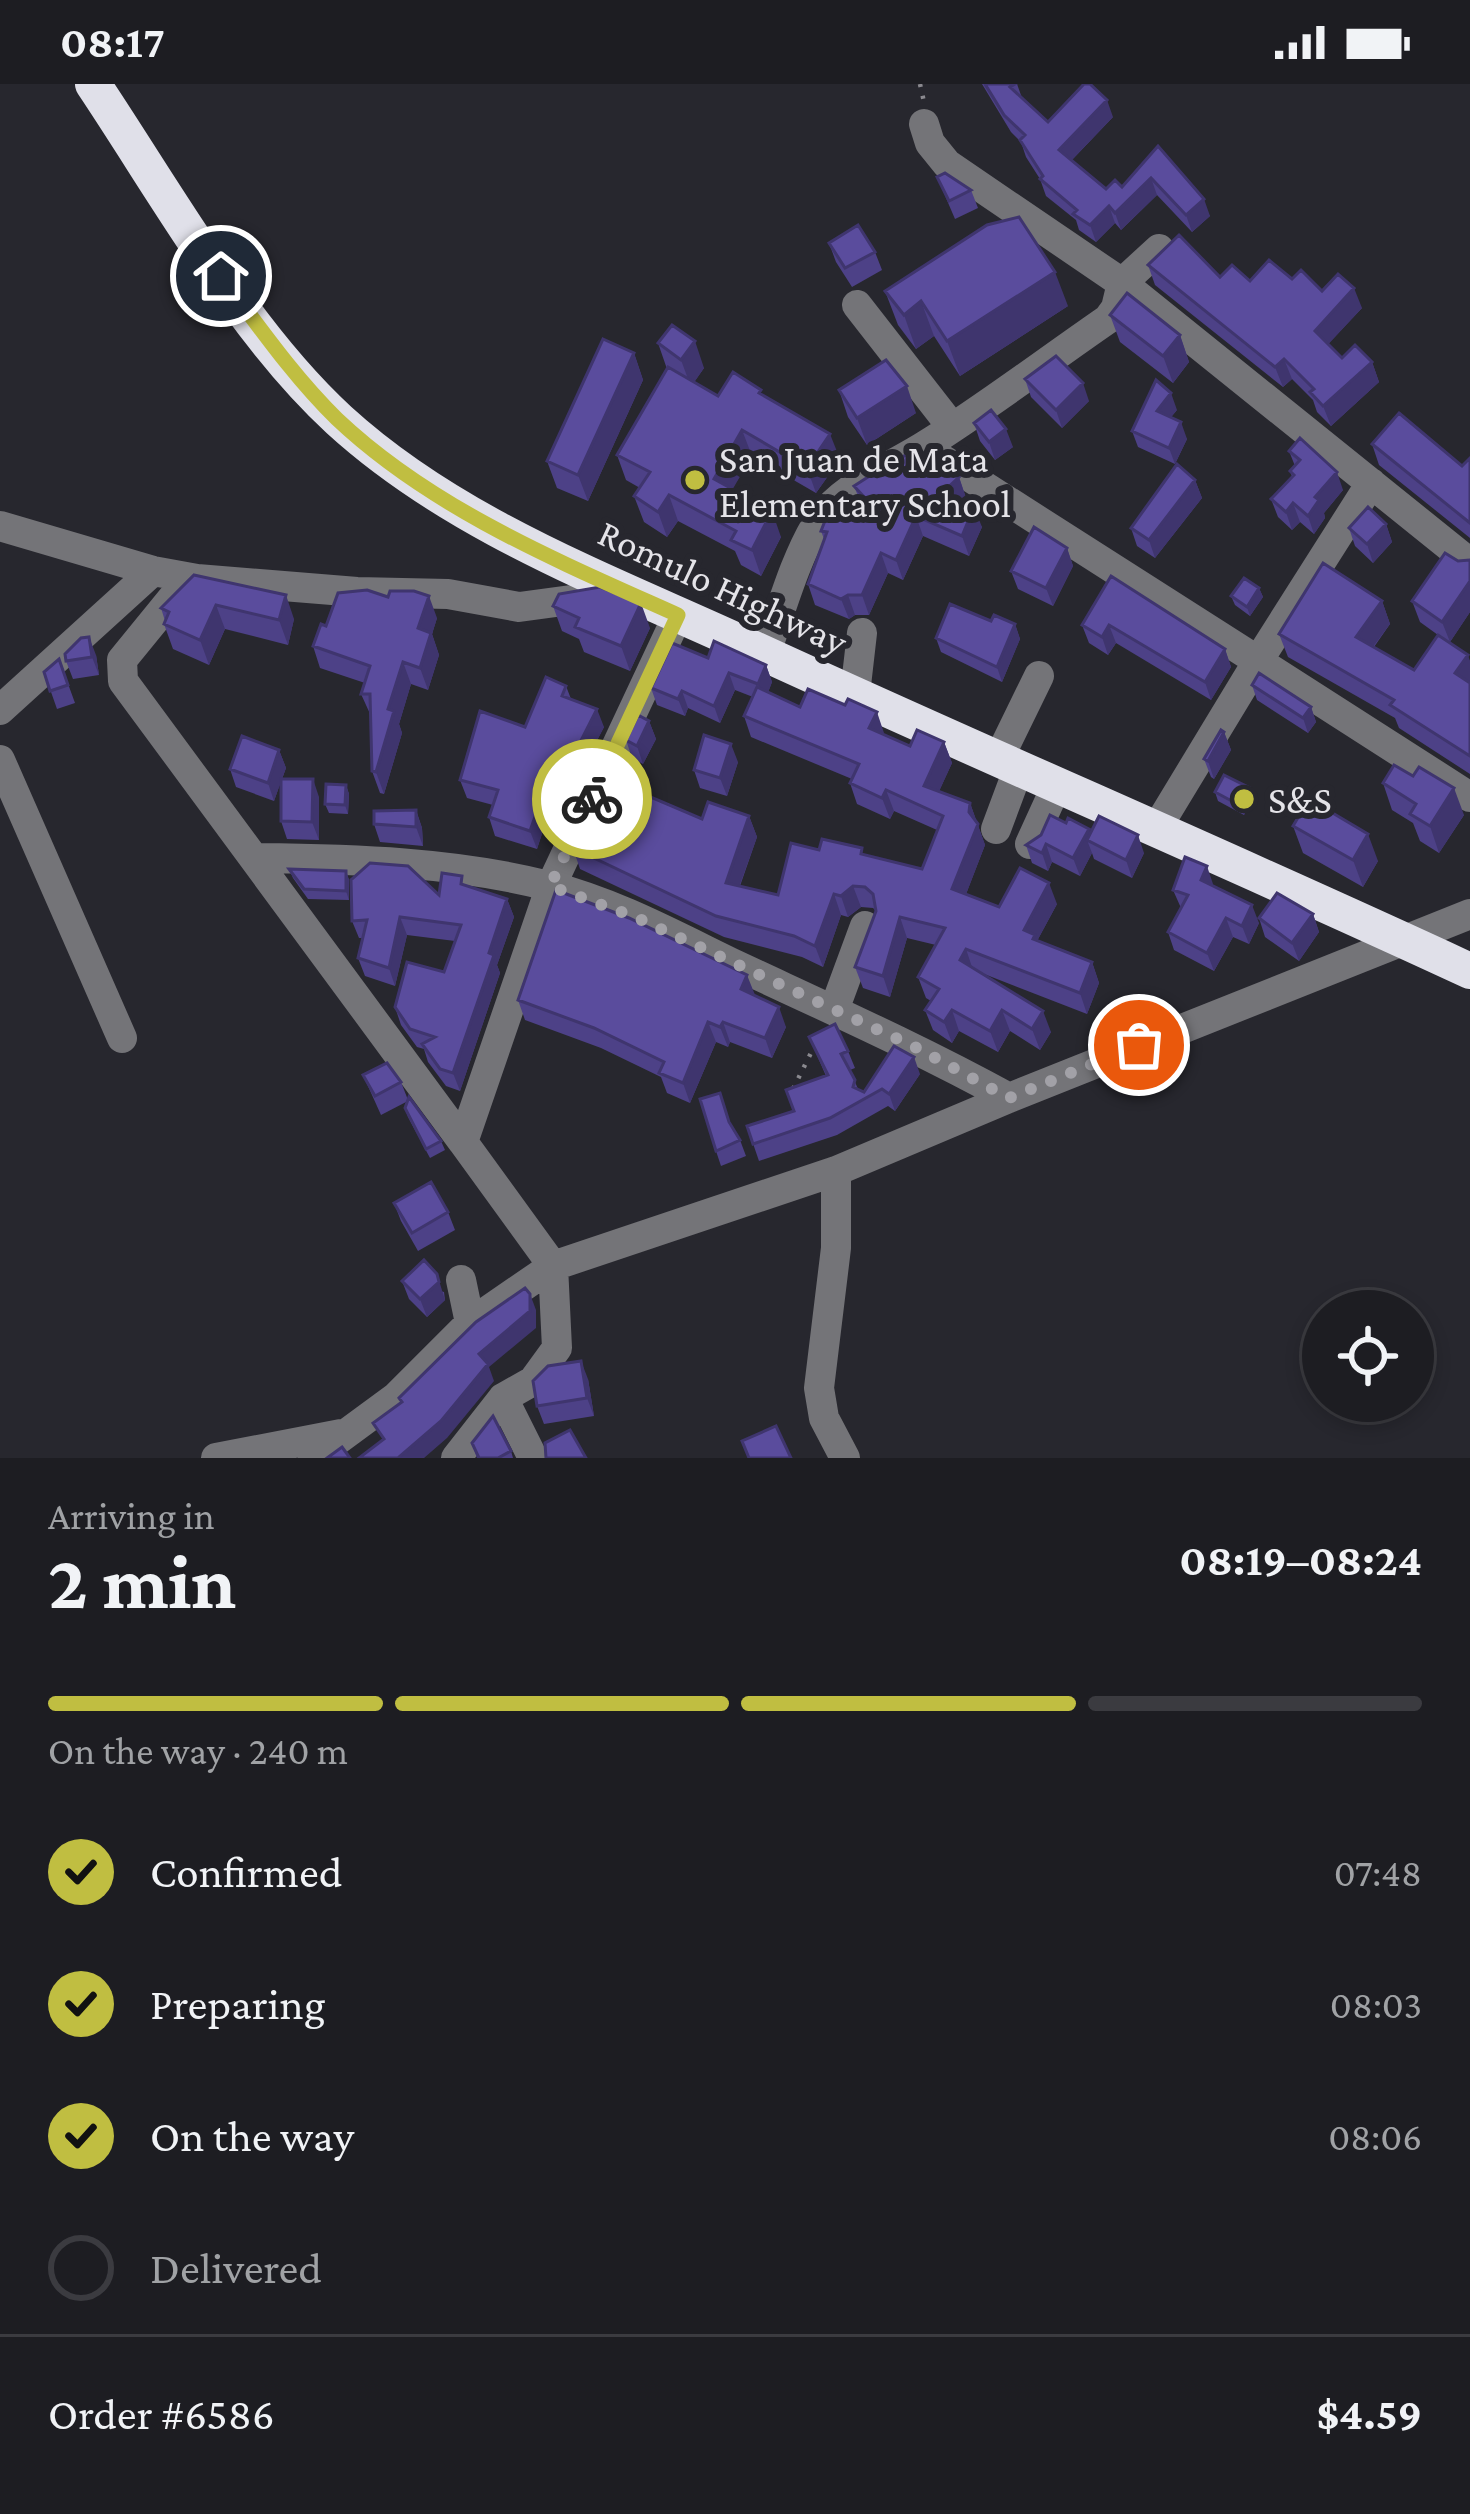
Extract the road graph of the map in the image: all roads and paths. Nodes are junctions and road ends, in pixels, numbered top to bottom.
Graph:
1 (93, 84) edge
2 (924, 124) dead end
3 (1042, 229) junction
4 (1003, 237) edge
5 (1160, 249) edge
6 (1122, 283) junction
7 (857, 305) dead end
8 (952, 427) junction
9 (923, 447) junction
10 (1371, 483) junction
11 (0, 526) edge
12 (1470, 563) edge
13 (153, 571) junction
14 (197, 580) junction
15 (622, 590) junction
16 (678, 615) junction
17 (862, 633) dead end
18 (765, 654) junction
19 (1258, 661) junction
20 (1040, 676) dead end
21 (855, 694) junction
22 (0, 710) edge
23 (0, 760) edge
24 (1008, 765) junction
25 (1056, 787) junction
26 (1470, 797) edge
27 (996, 829) dead end
28 (1155, 831) junction
29 (1030, 844) edge
30 (257, 858) junction
31 (550, 886) junction
32 (1470, 914) edge
33 (865, 926) edge
34 (1401, 939) junction
35 (1470, 971) edge
36 (834, 1010) junction
37 (122, 1038) dead end
38 (793, 1089) edge
39 (1009, 1098) junction
40 (463, 1142) junction
41 (836, 1171) junction
42 (554, 1266) junction
43 (461, 1280) dead end
44 (470, 1323) junction
45 (502, 1398) junction
46 (353, 1431) junction
47 (216, 1458) edge
48 (313, 1458) edge
49 (456, 1458) edge
50 (533, 1458) edge
51 (845, 1458) edge

1 - 15 highway, Romulo Highway
2 - 3 street
3 - 4 street
3 - 6 street
5 - 6 street
6 - 8 street
6 - 10 street
7 - 8 street
8 - 9 street
9 - 18 street
9 - 19 street
10 - 12 street
10 - 19 street
11 - 13 street
13 - 14 street
13 - 22 street
14 - 15 street
14 - 30 street
15 - 16 highway, Romulo Highway
16 - 18 highway, Romulo Highway
16 - 31 street
17 - 21 street
18 - 21 highway, Romulo Highway
19 - 26 street
19 - 28 street
20 - 24 street
21 - 24 highway, Romulo Highway
23 - 37 street
24 - 25 highway, Romulo Highway
24 - 27 street
25 - 28 highway, Romulo Highway
25 - 29 street
28 - 34 highway, Romulo Highway
30 - 31 street
30 - 40 street
31 - 36 street
31 - 40 street
32 - 34 street
33 - 36 street
34 - 35 highway, Romulo Highway
34 - 39 street
36 - 38 path
36 - 39 street
39 - 41 street
40 - 42 street
41 - 42 street
41 - 51 street
42 - 44 street
42 - 45 street
43 - 44 street
44 - 46 street
45 - 49 street
45 - 50 street
46 - 47 street
46 - 48 street

